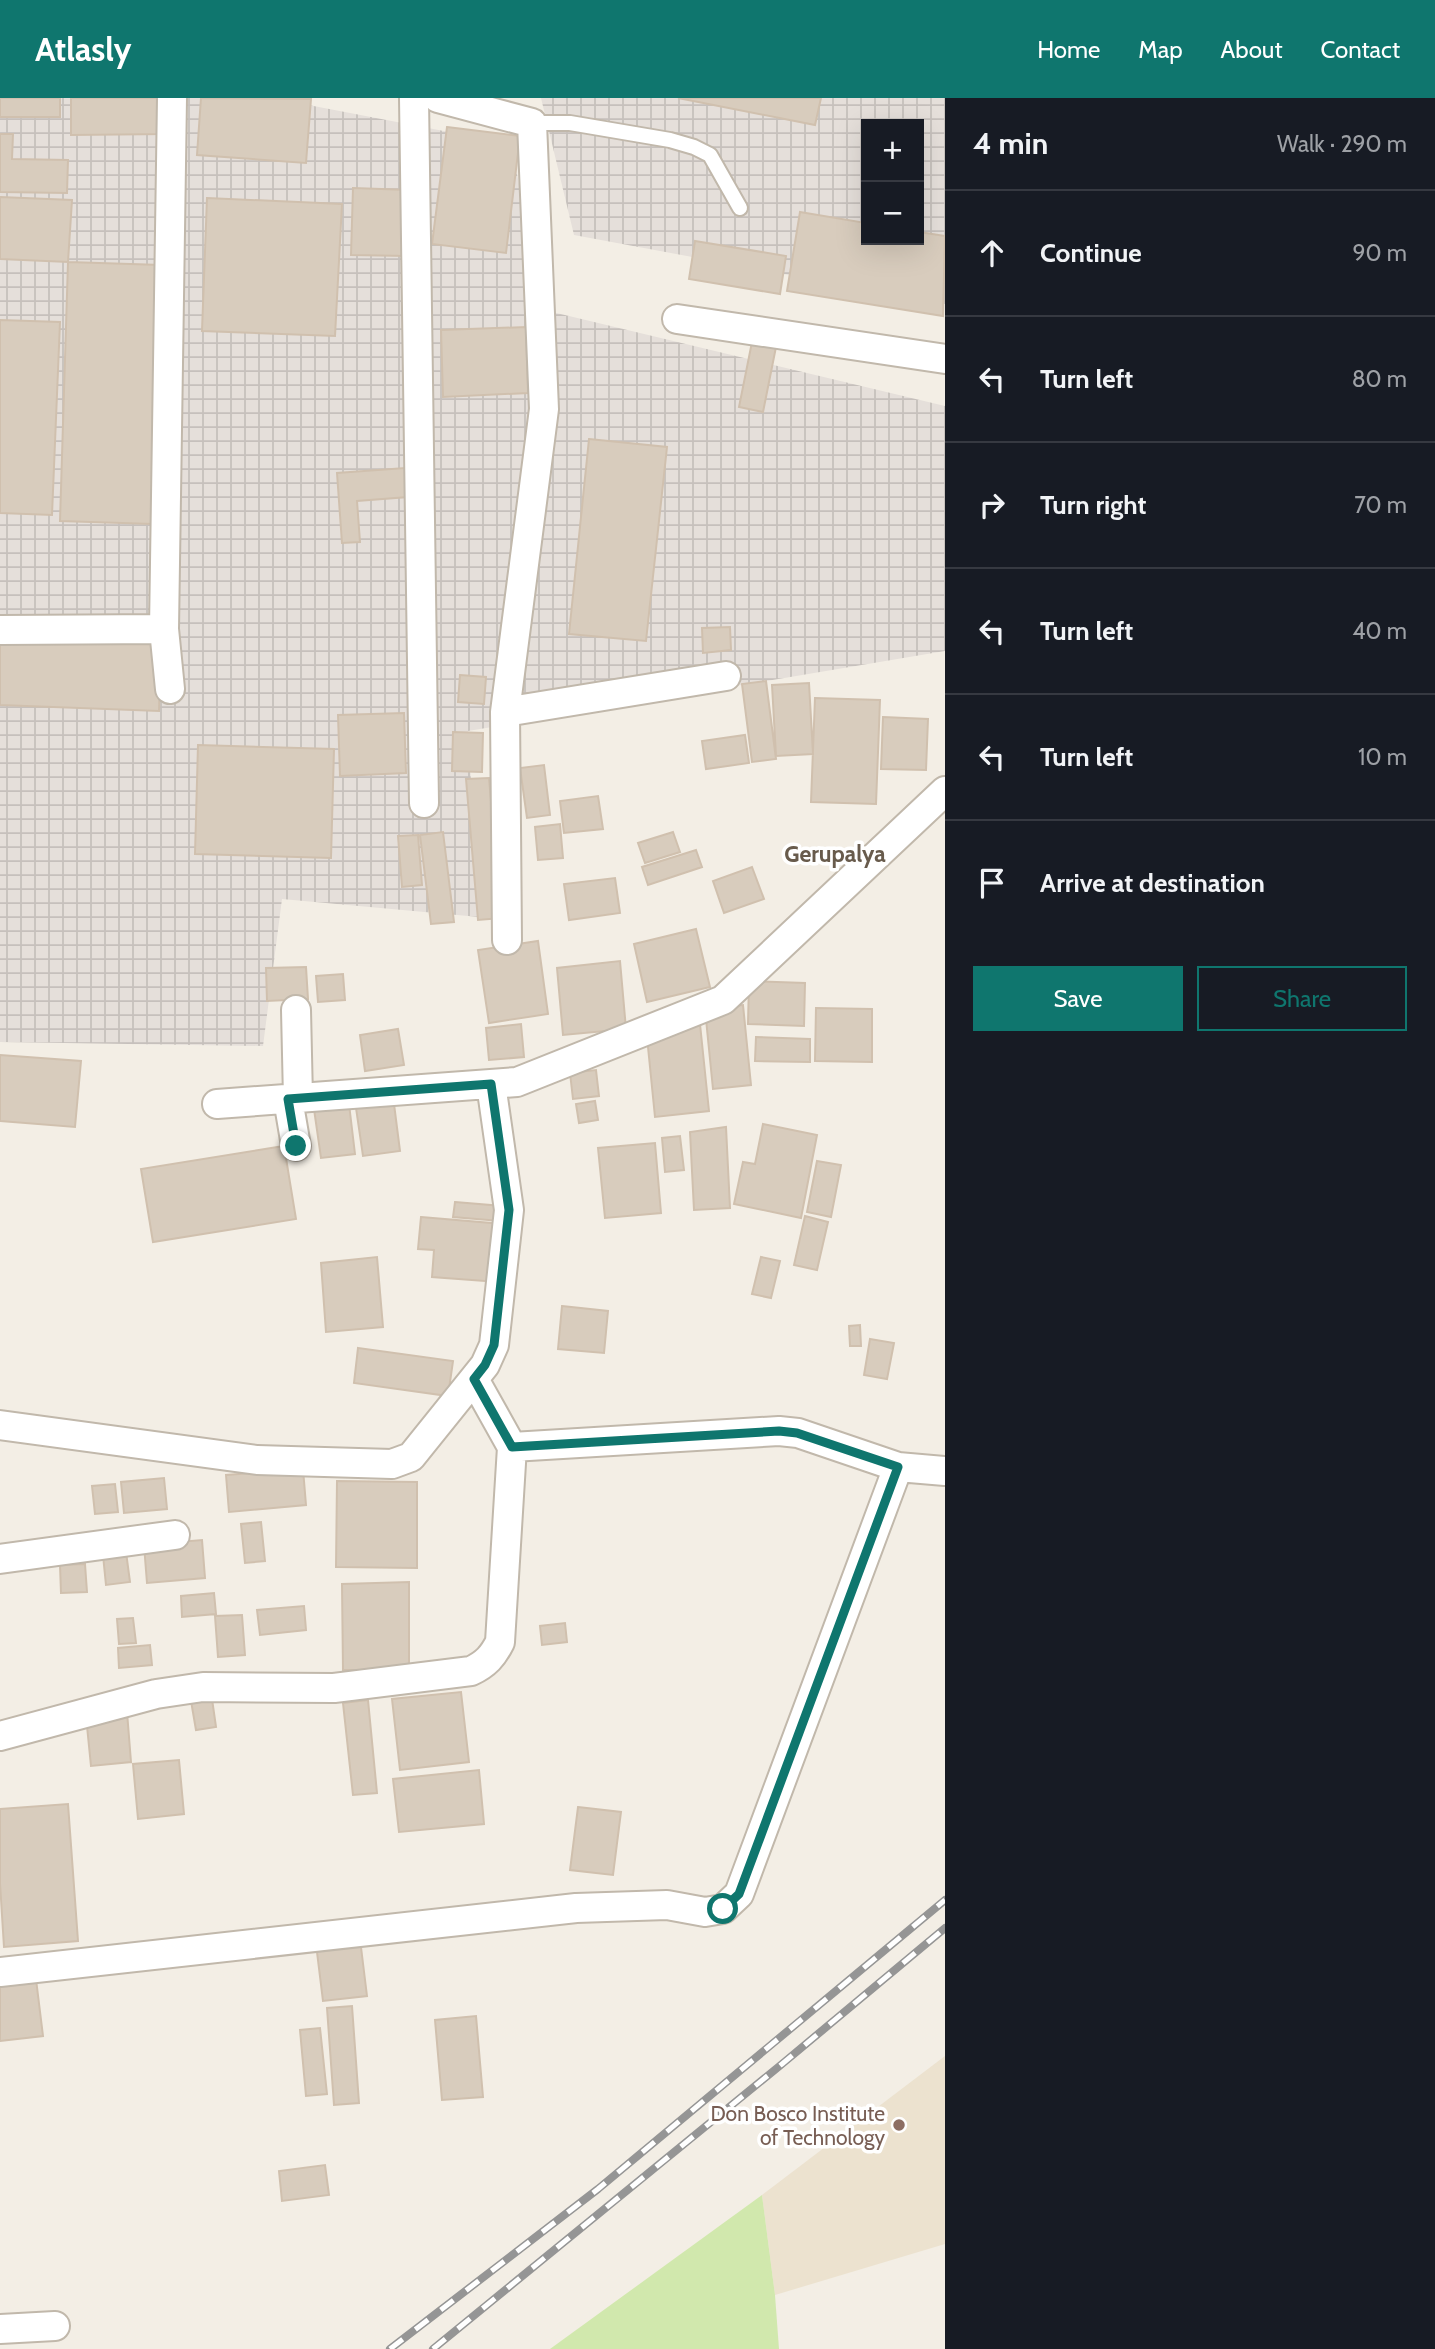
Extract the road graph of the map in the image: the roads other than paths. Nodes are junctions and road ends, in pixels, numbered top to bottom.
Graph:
1 (172, 98) edge
2 (414, 98) edge
3 (438, 98) edge
4 (532, 123) junction
5 (740, 208) dead end
6 (677, 319) dead end
7 (945, 359) edge
8 (164, 629) junction
9 (0, 630) edge
10 (726, 676) dead end
11 (170, 689) dead end
12 (505, 712) junction
13 (945, 791) edge
14 (424, 803) dead end
15 (507, 940) dead end
16 (296, 1010) dead end
17 (491, 1084) junction
18 (293, 1099) junction
19 (216, 1104) dead end
20 (296, 1146) dead end
21 (474, 1379) junction
22 (0, 1425) edge
23 (512, 1447) junction
24 (898, 1467) junction
25 (945, 1471) edge
26 (175, 1535) dead end
27 (0, 1559) edge
28 (0, 1735) edge
29 (0, 1972) edge
30 (55, 2326) dead end
31 (0, 2329) edge

1 - 8 street
2 - 14 street
3 - 4 street
4 - 5 lane
4 - 12 street
6 - 7 street
8 - 9 street
8 - 11 street
10 - 12 street
12 - 15 street
13 - 17 street
16 - 18 street
17 - 18 street
17 - 21 street
18 - 19 street
18 - 20 street
21 - 22 street
21 - 23 street
23 - 24 street
23 - 28 street
24 - 25 street
24 - 29 street
26 - 27 street
30 - 31 street

